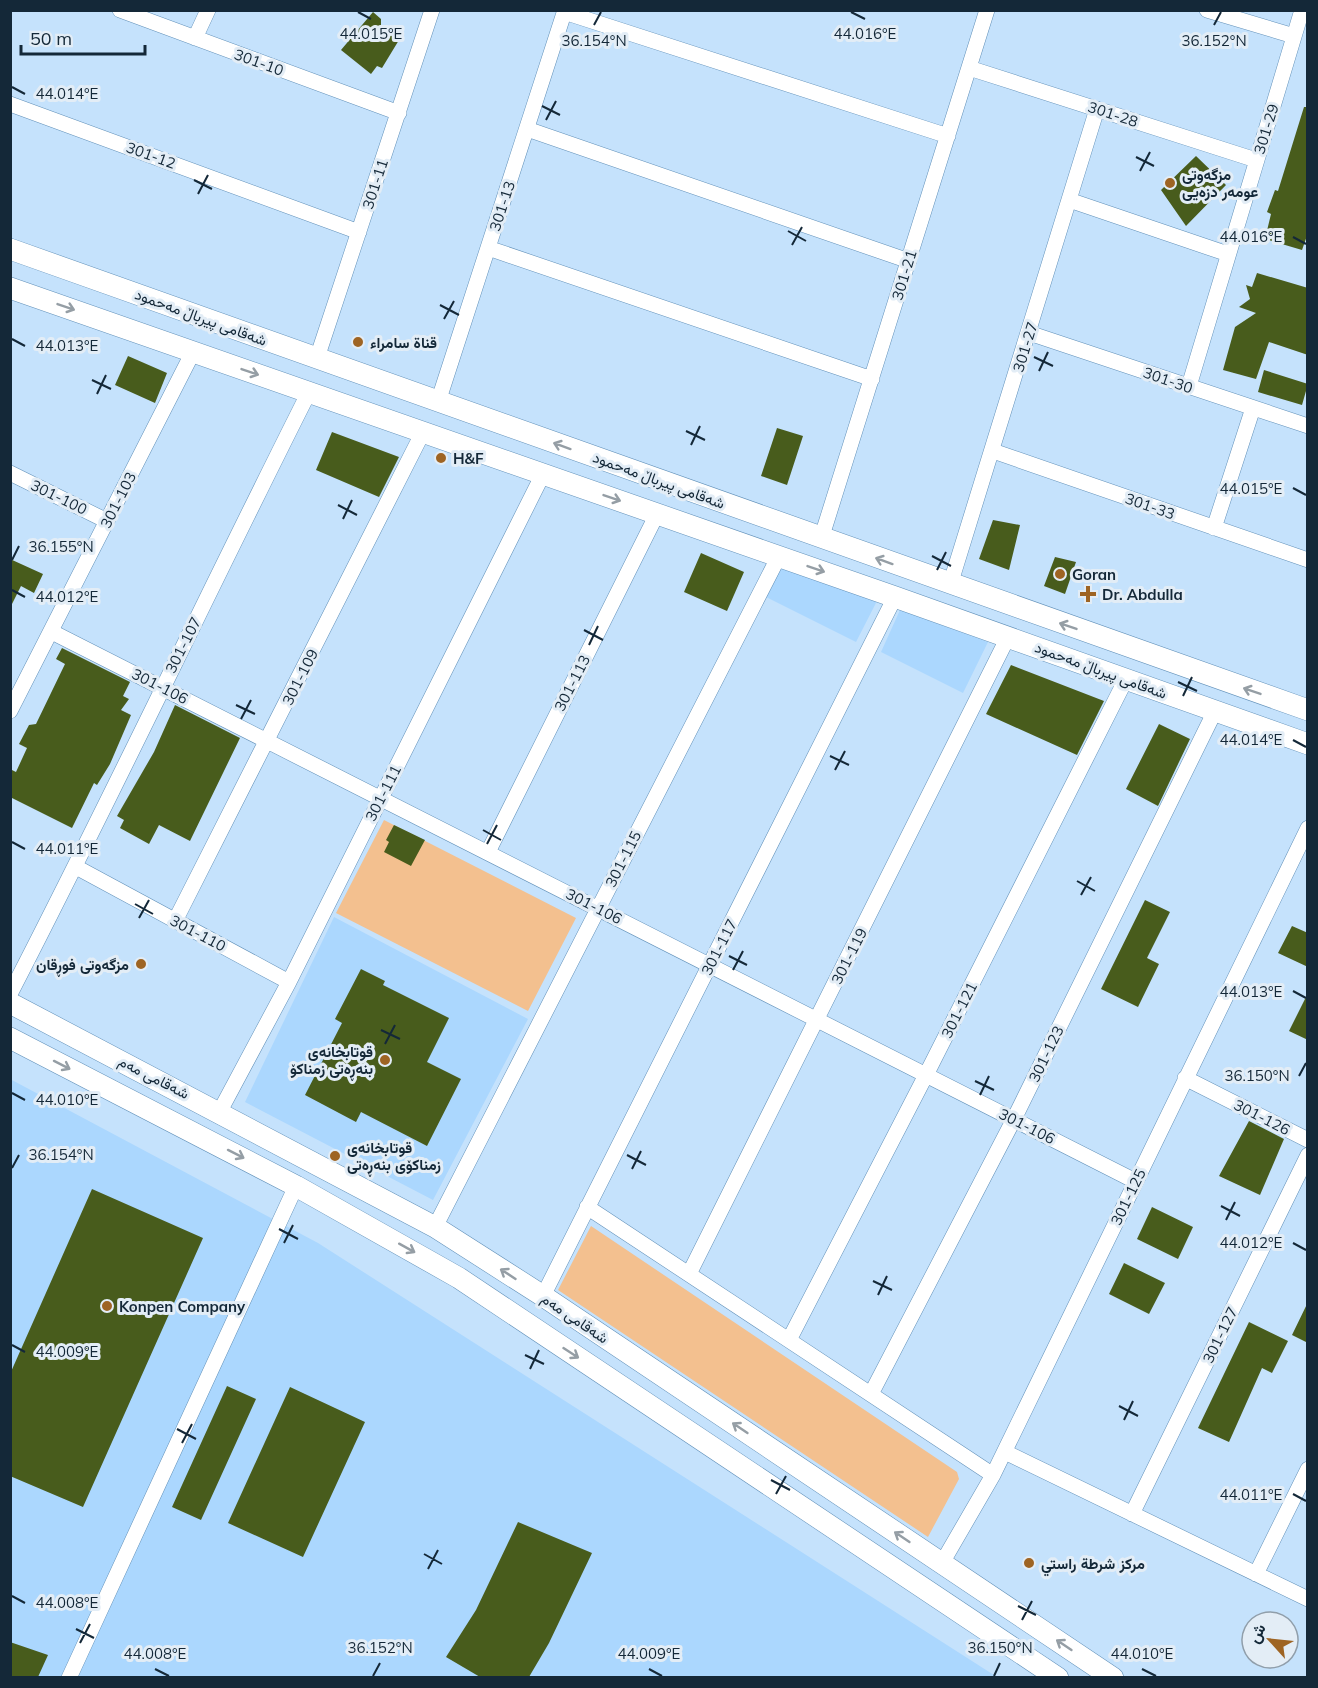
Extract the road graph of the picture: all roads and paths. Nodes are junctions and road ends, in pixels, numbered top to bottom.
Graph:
1 (120, 10) edge
2 (208, 10) edge
3 (987, 10) edge
4 (1207, 10) edge
5 (1302, 10) edge
6 (564, 11) edge
7 (428, 12) edge
8 (1294, 36) junction
9 (195, 38) junction
10 (969, 68) junction
11 (10, 104) edge
12 (1097, 109) junction
13 (399, 113) junction
14 (527, 129) junction
15 (948, 136) junction
16 (1257, 160) junction
17 (1069, 200) junction
18 (359, 232) junction
19 (488, 248) junction
20 (10, 249) edge
21 (1228, 254) junction
22 (909, 261) junction
23 (10, 288) edge
24 (1029, 333) junction
25 (193, 352) junction
26 (317, 358) junction
27 (872, 379) junction
28 (1189, 386) junction
29 (309, 393) junction
30 (438, 402) junction
31 (1253, 408) junction
32 (1307, 426) edge
33 (423, 432) junction
34 (993, 452) junction
35 (10, 473) edge
36 (543, 474) junction
37 (657, 514) junction
38 (107, 521) junction
39 (1214, 528) junction
40 (821, 539) junction
41 (779, 556) junction
42 (1308, 560) edge
43 (950, 585) junction
44 (895, 597) junction
45 (52, 632) junction
46 (1008, 637) junction
47 (1179, 665) junction
48 (1126, 679) junction
49 (162, 687) junction
50 (1169, 695) junction
51 (12, 703) edge
52 (1308, 710) edge
53 (1215, 711) junction
54 (268, 741) junction
55 (1308, 744) edge
56 (381, 798) junction
57 (1308, 828) edge
58 (488, 852) junction
59 (76, 867) junction
60 (598, 908) junction
61 (176, 921) junction
62 (710, 965) junction
63 (288, 982) junction
64 (10, 994) edge
65 (10, 1004) edge
66 (817, 1020) junction
67 (10, 1038) edge
68 (926, 1075) junction
69 (1185, 1078) junction
70 (220, 1111) junction
71 (1014, 1119) junction
72 (1308, 1140) edge
73 (1308, 1155) edge
74 (1136, 1181) junction
75 (296, 1185) junction
76 (587, 1207) junction
77 (435, 1227) junction
78 (689, 1274) junction
79 (543, 1296) junction
80 (789, 1340) junction
81 (653, 1369) junction
82 (871, 1394) junction
83 (637, 1395) junction
84 (1005, 1452) junction
85 (1308, 1469) edge
86 (993, 1475) junction
87 (1132, 1514) junction
88 (942, 1563) junction
89 (1256, 1574) junction
90 (1308, 1599) edge
91 (69, 1677) edge
92 (1058, 1677) edge
93 (1113, 1677) edge

1 - 9 street, 301-10
2 - 9 street
3 - 10 street, 301-21
4 - 8 street
5 - 8 street, 301-29
6 - 14 street, 301-13
6 - 15 street
7 - 13 street, 301-11
8 - 16 street, 301-29
9 - 13 street, 301-10
10 - 12 street, 301-28
10 - 15 street, 301-21
11 - 18 street, 301-12
12 - 16 street, 301-28
12 - 17 street, 301-27
13 - 18 street, 301-11
14 - 19 street, 301-13
14 - 22 street
15 - 22 street, 301-21
16 - 21 street, 301-29
17 - 21 street
17 - 24 street, 301-27
18 - 26 street, 301-11
19 - 27 street
19 - 30 street, 301-13
20 - 26 main road, شەقامی پیرباڵ مەحمود
21 - 28 street, 301-29
22 - 27 street, 301-21
23 -> 25 main road, شەقامی پیرباڵ مەحمود
24 - 28 street, 301-30
24 - 34 street, 301-27
25 -> 29 main road, شەقامی پیرباڵ مەحمود
25 - 38 street, 301-103
26 - 30 main road, شەقامی پیرباڵ مەحمود
27 - 40 street, 301-21
28 - 31 street, 301-30
29 - 33 main road, شەقامی پیرباڵ مەحمود
29 - 49 street, 301-107
40 -> 30 main road, شەقامی پیرباڵ مەحمود
31 - 32 street, 301-30
31 - 39 street
33 - 36 main road, شەقامی پیرباڵ مەحمود
33 - 54 street, 301-109
34 - 39 street, 301-33
34 - 43 street, 301-27
35 - 38 street, 301-100
36 -> 37 main road, شەقامی پیرباڵ مەحمود
36 - 56 street, 301-111
37 - 41 main road, شەقامی پیرباڵ مەحمود
37 - 58 street, 301-113
38 - 45 street, 301-103
39 - 42 street, 301-33
43 -> 40 main road, شەقامی پیرباڵ مەحمود
41 -> 44 main road, شەقامی پیرباڵ مەحمود
41 - 60 street, 301-115
47 -> 43 main road, شەقامی پیرباڵ مەحمود
44 - 46 main road, شەقامی پیرباڵ مەحمود
44 - 62 street, 301-117
45 - 49 street, 301-106
45 - 51 street, 301-103
46 - 48 main road, شەقامی پیرباڵ مەحمود
46 - 66 street, 301-119
47 - 50 main road
52 -> 47 main road, شەقامی پیرباڵ مەحمود
48 - 50 main road, شەقامی پیرباڵ مەحمود
48 - 68 street, 301-121
49 - 54 street, 301-106
49 - 59 street, 301-107
50 - 53 main road, شەقامی پیرباڵ مەحمود
53 - 55 main road, شەقامی پیرباڵ مەحمود
53 - 71 street, 301-123
54 - 56 street, 301-106
54 - 61 street, 301-109
56 - 58 street, 301-106
56 - 63 street, 301-111
57 - 69 street, 301-125
58 - 60 street, 301-106
59 - 61 street, 301-110
59 - 64 street, 301-107
60 - 62 street, 301-106
60 - 77 street, 301-115
61 - 63 street, 301-110
62 - 66 street, 301-106
62 - 76 street, 301-117
63 - 70 street, 301-111
65 - 70 main road, شەقامی مەم
66 - 68 street, 301-106
66 - 78 street, 301-119
67 -> 75 main road, شەقامی مەم
68 - 71 street, 301-106
68 - 80 street, 301-121
69 - 72 street, 301-126
69 - 74 street, 301-125
70 - 77 main road, شەقامی مەم
71 - 74 street, 301-106
71 - 82 street, 301-123
73 - 87 street, 301-127
74 - 84 street, 301-125
75 -> 83 main road, شەقامی مەم
75 - 91 street
76 - 78 street
76 - 79 street, 301-117
79 -> 77 main road, شەقامی مەم
78 - 80 street
79 - 81 main road, شەقامی مەم
80 - 82 street
81 - 83 main road
88 -> 81 main road, شەقامی مەم
82 - 86 street
83 - 92 main road, شەقامی مەم
84 - 86 street, 301-125
84 - 87 street
85 - 89 street
86 - 88 street, 301-125
87 - 89 street
93 -> 88 main road, شەقامی مەم
89 - 90 street

